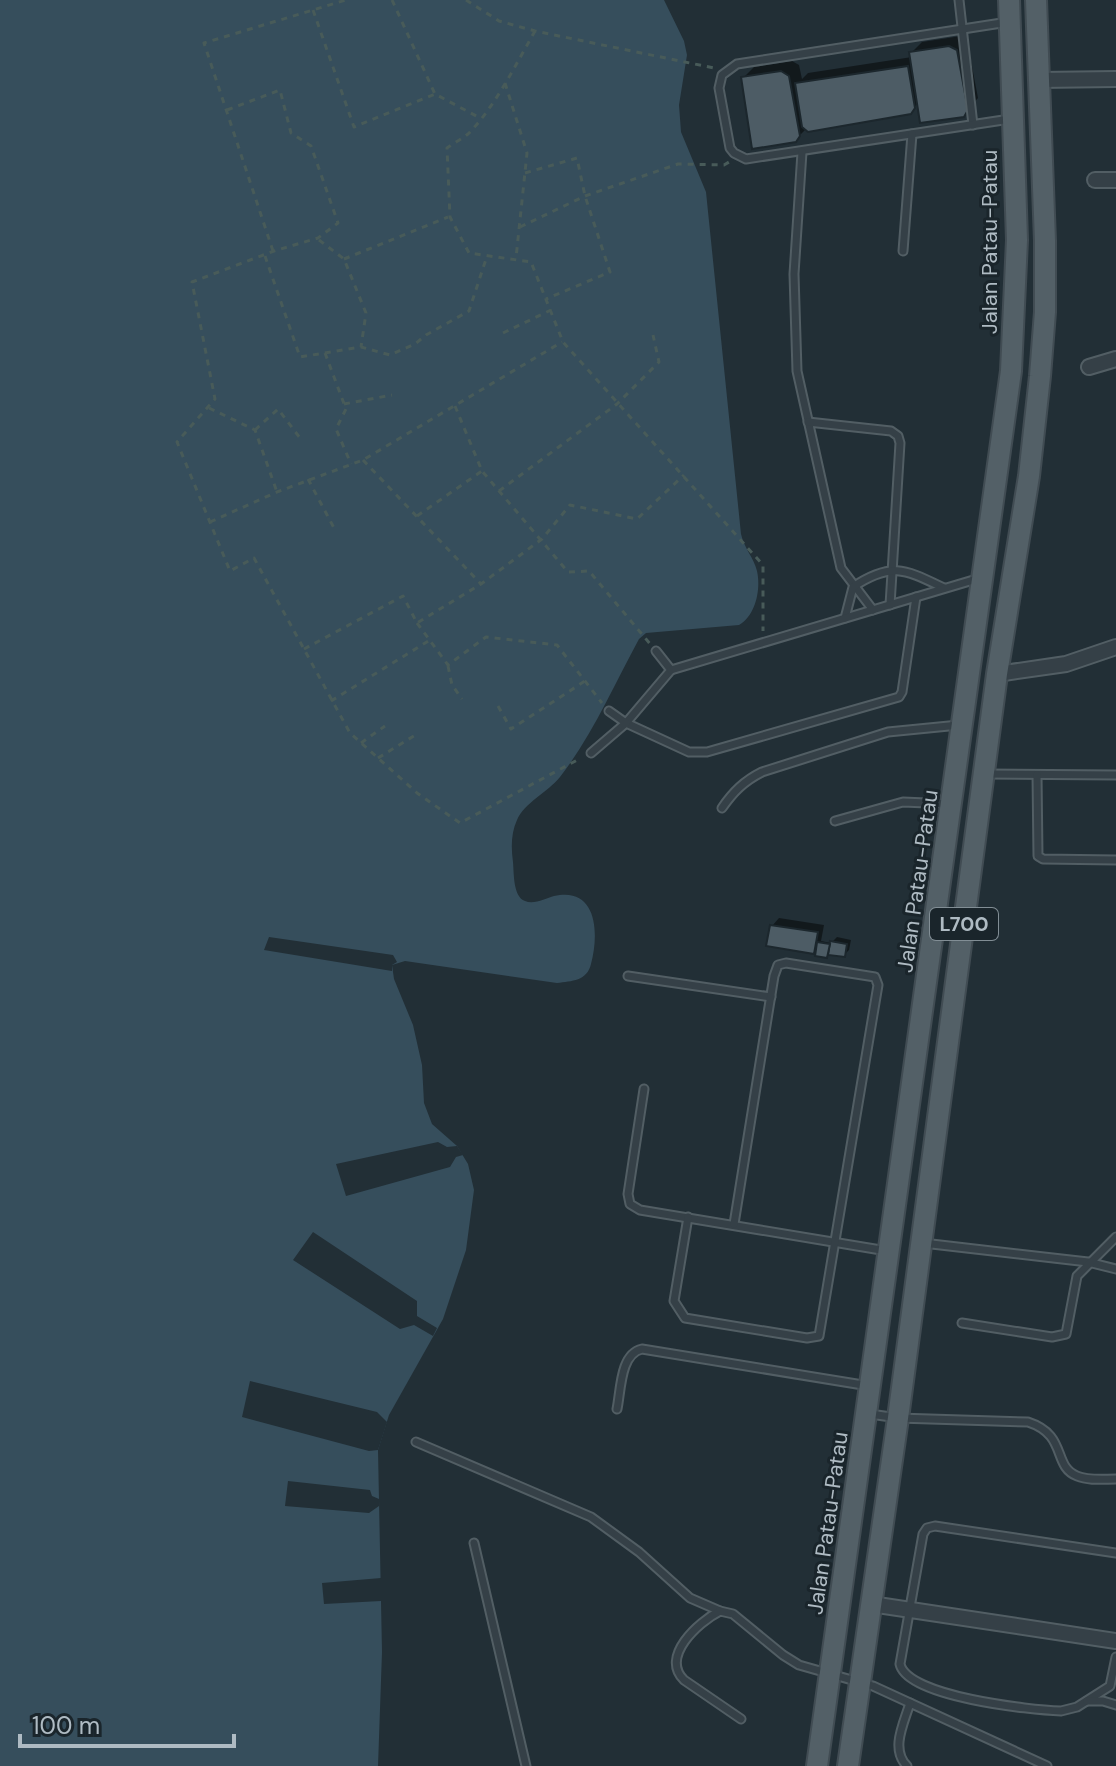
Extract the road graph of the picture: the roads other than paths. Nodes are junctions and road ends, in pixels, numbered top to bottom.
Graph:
1 (959, 0) edge
2 (1009, 0) edge
3 (1036, 0) edge
4 (1010, 21) junction
5 (961, 29) junction
6 (1116, 79) edge
7 (1039, 80) junction
8 (1012, 119) junction
9 (973, 125) junction
10 (912, 134) junction
11 (802, 152) junction
12 (1095, 180) dead end
13 (1116, 180) edge
14 (903, 251) dead end
15 (1116, 359) edge
16 (1089, 367) dead end
17 (808, 422) junction
18 (892, 570) junction
19 (980, 577) junction
20 (853, 587) junction
21 (944, 588) junction
22 (916, 597) junction
23 (890, 605) junction
24 (873, 610) junction
25 (845, 618) junction
26 (1116, 647) edge
27 (656, 651) road end
28 (671, 670) junction
29 (997, 674) junction
30 (609, 711) road end
31 (626, 723) junction
32 (961, 725) junction
33 (591, 753) road end
34 (984, 774) junction
35 (1037, 775) junction
36 (1116, 775) edge
37 (952, 804) junction
38 (722, 808) dead end
39 (835, 821) dead end
40 (1116, 860) edge
41 (628, 976) dead end
42 (771, 997) junction
43 (644, 1089) dead end
44 (688, 1217) junction
45 (734, 1224) junction
46 (1116, 1237) edge
47 (835, 1242) junction
48 (921, 1243) junction
49 (890, 1252) junction
50 (1088, 1262) junction
51 (1116, 1269) edge
52 (962, 1323) dead end
53 (871, 1386) junction
54 (617, 1409) dead end
55 (868, 1414) junction
56 (898, 1418) junction
57 (416, 1442) dead end
58 (1116, 1479) edge
59 (474, 1543) dead end
60 (1116, 1553) edge
61 (871, 1604) junction
62 (910, 1610) junction
63 (720, 1611) junction
64 (1116, 1641) edge
65 (1116, 1657) edge
66 (830, 1673) junction
67 (860, 1681) junction
68 (1086, 1701) junction
69 (910, 1703) junction
70 (1116, 1705) edge
71 (741, 1719) dead end
72 (526, 1766) edge
73 (817, 1766) edge
74 (848, 1766) edge
75 (907, 1766) edge
76 (1047, 1766) edge

1 - 5 lane
2 - 4 main road, Jalan Patau-Patau / L700
3 - 7 main road, L700
4 - 5 lane
4 - 8 main road, Jalan Patau-Patau / L700
5 - 9 lane
5 - 11 lane
6 - 7 street
7 - 29 main road, L700
8 - 9 lane
8 - 19 main road, Jalan Patau-Patau / L700
9 - 10 lane
10 - 11 lane
10 - 14 lane
11 - 17 lane
12 - 13 street
15 - 16 street
17 - 18 lane
17 - 20 lane
18 - 20 lane
18 - 21 lane
18 - 23 lane
19 - 21 lane
19 - 32 main road, Jalan Patau-Patau / L700
20 - 24 lane
20 - 25 lane
21 - 22 lane
22 - 23 lane
22 - 31 lane
23 - 24 lane
24 - 25 lane
25 - 28 lane
26 - 29 street
27 - 28 lane
28 - 31 lane
29 - 34 main road, L700
30 - 31 lane
31 - 33 lane
32 - 37 main road, Jalan Patau-Patau / L700
32 - 38 lane
34 - 35 lane
34 - 48 main road, L700
35 - 36 lane
35 - 40 lane
37 - 39 lane
37 - 49 main road, Jalan Patau-Patau / L700
41 - 42 lane
42 - 45 lane
42 - 47 lane
43 - 44 lane
44 - 45 lane
44 - 47 lane
45 - 47 lane
46 - 50 lane
47 - 49 lane
48 - 50 lane
48 - 56 main road, L700
49 - 53 main road, Jalan Patau-Patau / L700
50 - 51 lane
50 - 52 lane
53 - 54 lane
53 - 55 main road, Jalan Patau-Patau / L700
55 - 56 lane
55 - 66 main road, Jalan Patau-Patau / L700
56 - 58 lane
56 - 61 main road, L700
57 - 63 lane
59 - 72 lane
60 - 62 lane
61 - 62 street
61 - 67 main road, L700
62 - 64 street
62 - 68 lane
63 - 66 lane
63 - 71 lane
65 - 68 lane
66 - 67 lane
66 - 73 main road, Jalan Patau-Patau / L700
67 - 69 lane
67 - 74 main road, L700
68 - 70 lane
69 - 75 lane
69 - 76 lane

